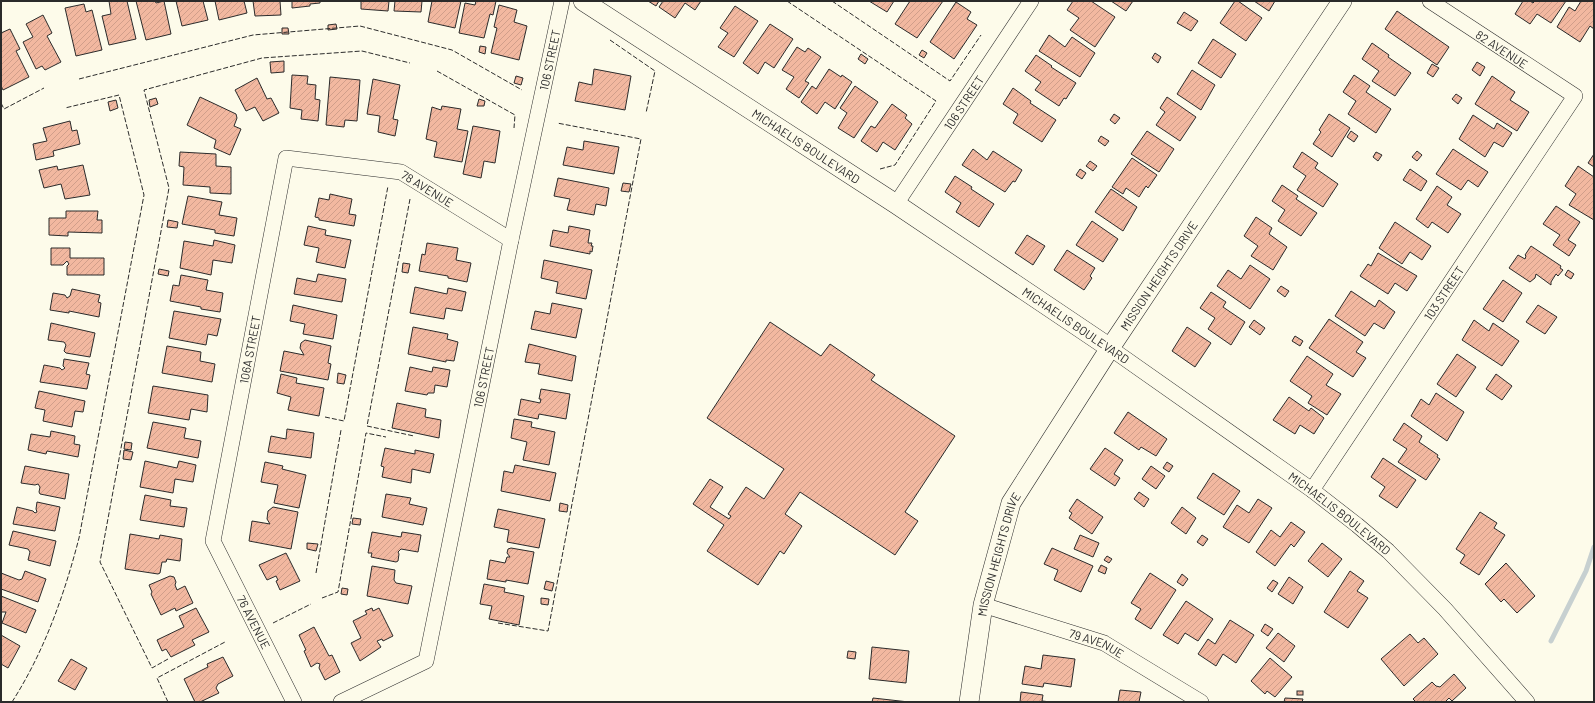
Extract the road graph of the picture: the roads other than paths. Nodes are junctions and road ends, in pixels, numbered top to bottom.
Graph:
1 (562, 1) edge
2 (583, 1) edge
3 (1342, 1) edge
4 (1430, 1) edge
5 (1026, 2) edge
6 (1575, 96) joint
7 (286, 158) joint
8 (896, 204) junction
9 (511, 240) junction
10 (1110, 348) junction
11 (1312, 490) junction
12 (213, 541) joint
13 (983, 605) junction
14 (294, 702) edge
15 (341, 702) edge
16 (970, 702) edge
17 (1201, 702) edge
18 (1527, 702) edge

1 - 9 street, 106 STREET
2 - 8 street, MICHAELIS BOULEVARD
3 - 10 street, MISSION HEIGHTS DRIVE
4 - 6 street, 82 AVENUE
5 - 8 street, 106 STREET
6 - 11 street, 103 STREET
7 - 9 street, 78 AVENUE
7 - 12 street, 106A STREET
8 - 10 street, MICHAELIS BOULEVARD
9 - 15 street, 106 STREET
10 - 11 street, MICHAELIS BOULEVARD
10 - 13 street, MISSION HEIGHTS DRIVE
11 - 18 street, MICHAELIS BOULEVARD
12 - 14 street, 76 AVENUE
13 - 16 street, MISSION HEIGHTS DRIVE
13 - 17 street, 79 AVENUE

